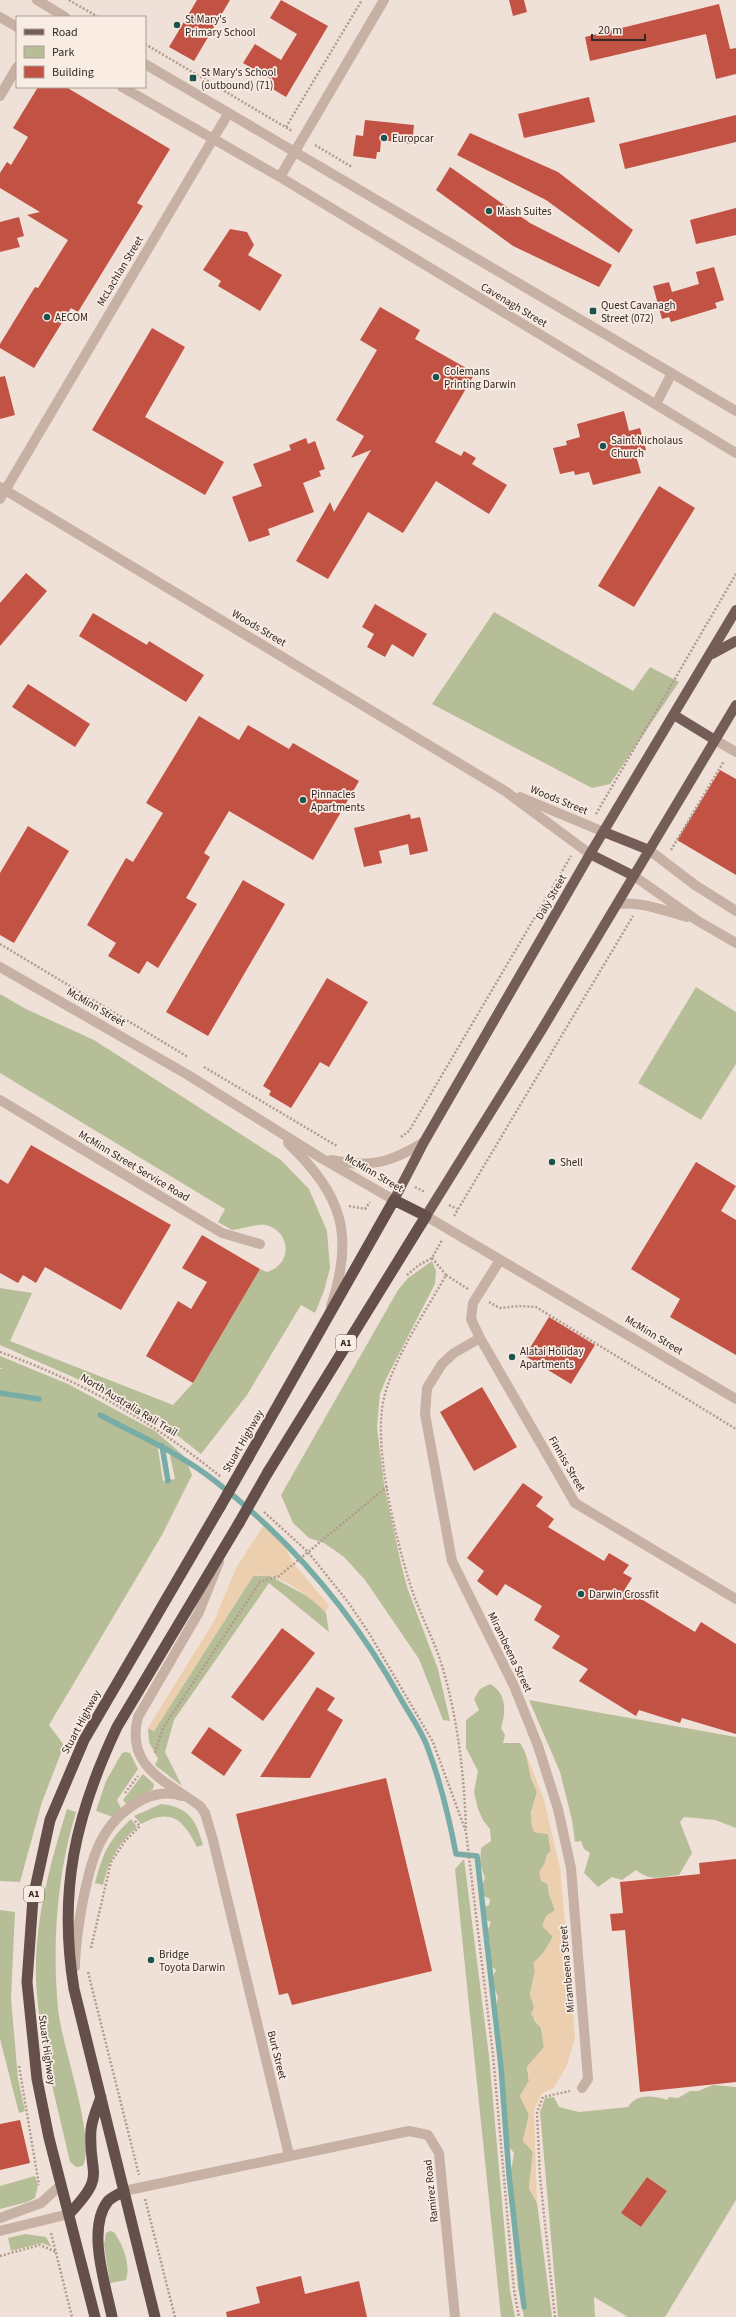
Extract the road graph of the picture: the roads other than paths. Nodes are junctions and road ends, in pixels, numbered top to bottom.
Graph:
1 (37, 0) edge
2 (384, 0) edge
3 (48, 13) edge
4 (61, 16) edge
5 (0, 17) edge
6 (16, 26) edge
7 (146, 65) edge
8 (16, 69) edge
9 (124, 88) edge
10 (0, 96) edge
11 (228, 114) junction
12 (213, 139) junction
13 (294, 153) junction
14 (280, 177) junction
15 (672, 373) junction
16 (656, 404) junction
17 (736, 411) edge
18 (736, 453) edge
19 (2, 492) edge
20 (736, 610) edge
21 (736, 641) edge
22 (710, 656) junction
23 (736, 704) edge
24 (674, 715) junction
25 (715, 740) junction
26 (736, 752) edge
27 (505, 791) junction
28 (604, 832) junction
29 (649, 850) junction
30 (590, 854) junction
31 (634, 876) junction
32 (618, 904) junction
33 (736, 911) edge
34 (698, 921) junction
35 (736, 943) edge
36 (0, 967) edge
37 (0, 1100) edge
38 (262, 1121) junction
39 (424, 1142) junction
40 (321, 1158) junction
41 (394, 1200) junction
42 (426, 1216) junction
43 (260, 1244) dead end
44 (500, 1260) junction
45 (323, 1328) junction
46 (480, 1338) junction
47 (736, 1399) edge
48 (224, 1550) junction
49 (736, 1600) edge
50 (192, 1801) junction
51 (74, 1988) junction
52 (582, 2088) road end
53 (101, 2097) junction
54 (289, 2155) junction
55 (61, 2185) junction
56 (124, 2191) junction
57 (69, 2214) junction
58 (0, 2218) edge
59 (0, 2231) edge
60 (96, 2317) edge
61 (112, 2317) edge
62 (155, 2317) edge
63 (455, 2317) edge

1 - 3 street
2 - 13 street
3 - 4 street
5 - 6 street
7 - 11 street, Cavenagh Street
8 - 10 street
9 - 12 street, Cavenagh Street
11 - 12 street
11 - 13 street, Cavenagh Street
12 - 14 street, Cavenagh Street
12 - 19 street, McLachlan Street
13 - 14 street
13 - 15 street, Cavenagh Street
14 - 16 street, Cavenagh Street
15 - 16 street
15 - 17 street, Cavenagh Street
16 - 18 street, Cavenagh Street
19 - 27 street, Woods Street
20 - 22 main road, Daly Street
21 - 22 main road
22 - 24 main road, Daly Street
23 - 25 main road
24 - 25 main road
24 - 28 main road, Daly Street
25 - 26 street
25 - 29 main road
27 - 28 street, Woods Street
27 - 30 street, Woods Street
28 - 29 main road
28 - 30 main road, Daly Street
29 - 31 main road
29 - 33 street
30 - 31 main road
30 - 39 main road, Daly Street
31 - 32 main road
31 - 34 street
32 - 34 street
32 - 42 main road
34 - 35 street
36 - 38 street, McMinn Street
37 - 43 street, McMinn Street Service Road
38 - 40 street, McMinn Street
38 - 45 street
39 - 40 street
39 - 41 main road, Daly Street
40 - 41 street, McMinn Street
41 - 42 highway, McMinn Street
41 - 45 highway, Stuart Highway / A1
42 - 44 street, McMinn Street
42 - 48 highway, A1, bridge
44 - 46 street
44 - 47 street, McMinn Street
45 - 55 highway, Stuart Highway / A1, bridge
46 - 49 street, Finniss Street
46 - 52 street, Mirambeena Street
48 - 50 street, Burt Street
48 - 51 highway, A1
50 - 51 street
50 - 54 street, Burt Street
51 - 53 highway, A1
53 - 56 highway, A1
53 - 57 highway
54 - 56 street
54 - 63 street, Ramirez Road
55 - 57 highway, Stuart Highway / A1
55 - 58 street
56 - 61 highway
56 - 62 highway, A1
57 - 59 street
57 - 60 highway, Stuart Highway / A1

